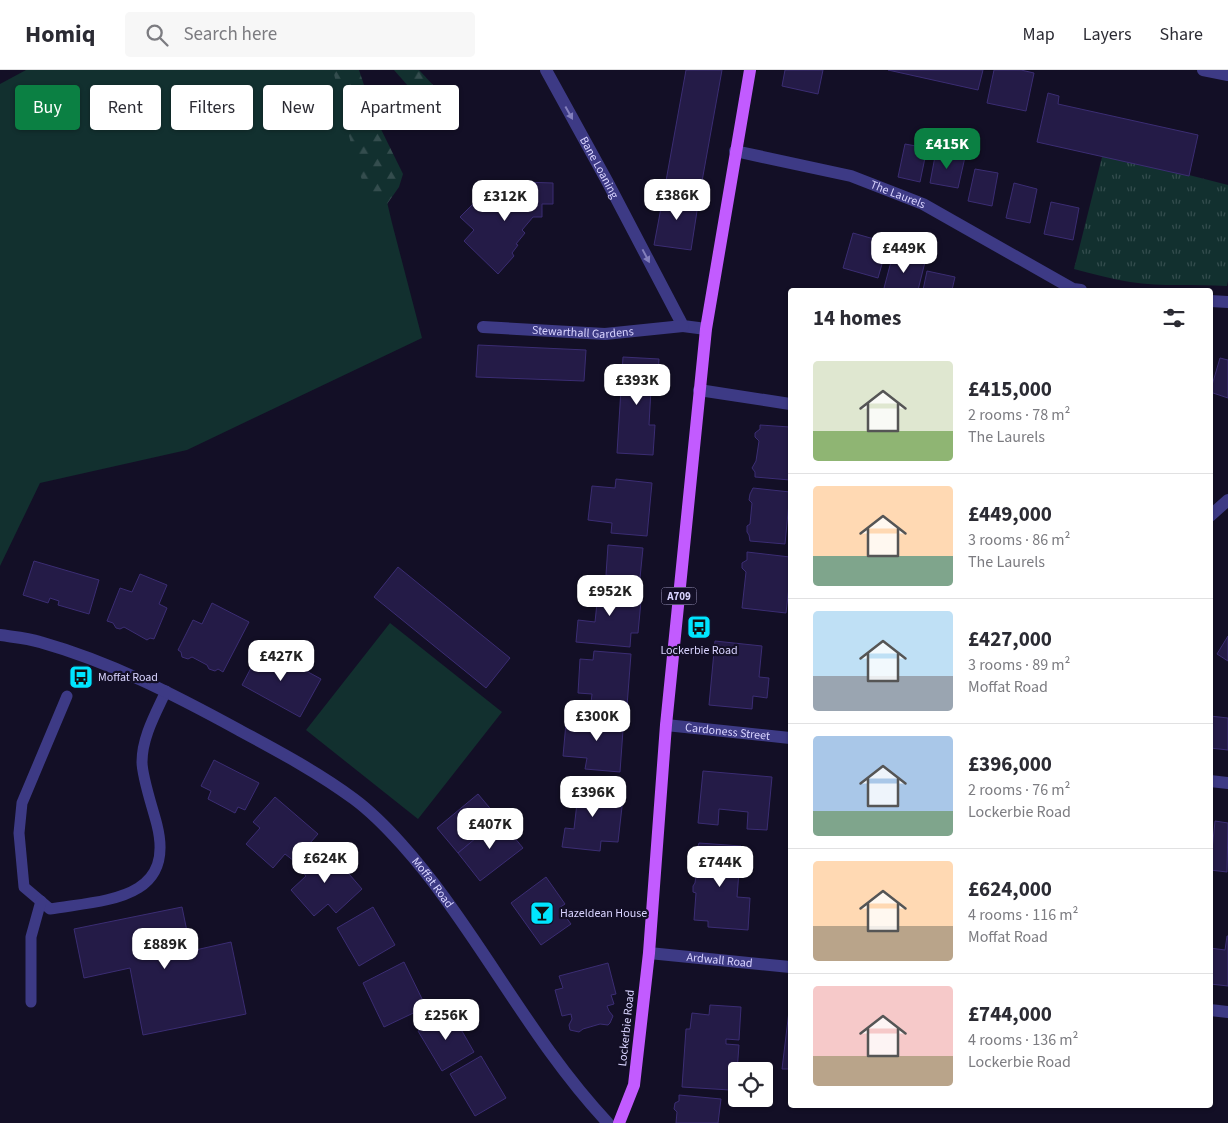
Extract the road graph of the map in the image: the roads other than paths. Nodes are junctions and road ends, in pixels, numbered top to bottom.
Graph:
1 (546, 70) edge
2 (750, 70) edge
3 (1203, 70) edge
4 (1228, 75) edge
5 (735, 151) junction
6 (1071, 288) edge
7 (1213, 301) edge
8 (1228, 302) edge
9 (683, 326) junction
10 (483, 327) dead end
11 (706, 329) junction
12 (699, 390) junction
13 (788, 404) edge
14 (1228, 500) edge
15 (1213, 513) edge
16 (0, 635) edge
17 (166, 690) junction
18 (67, 696) dead end
19 (666, 725) junction
20 (788, 738) edge
21 (1213, 781) edge
22 (1228, 783) edge
23 (41, 901) junction
24 (649, 953) junction
25 (788, 967) edge
26 (31, 1002) dead end
27 (1213, 1010) edge
28 (1228, 1012) edge
29 (608, 1123) edge
30 (619, 1123) edge

1 -> 9 street, Bane Loaning
2 - 5 main road, Lockerbie Road / A709
3 - 4 street
5 - 6 street, The Laurels
5 - 11 main road, Lockerbie Road / A709
7 - 8 street
9 - 10 street, Stewarthall Gardens
9 - 11 street
11 - 12 main road, Lockerbie Road / A709
12 - 13 street
12 - 19 main road, Lockerbie Road / A709
14 - 15 street
16 - 17 street, Moffat Road
17 - 23 lane
17 - 29 street, Moffat Road
18 - 23 lane
19 - 20 street, Cardoness Street
19 - 24 main road, Lockerbie Road / A709
21 - 22 street
23 - 26 lane
24 - 25 street, Ardwall Road
24 - 30 main road, Lockerbie Road / A709
27 - 28 street

